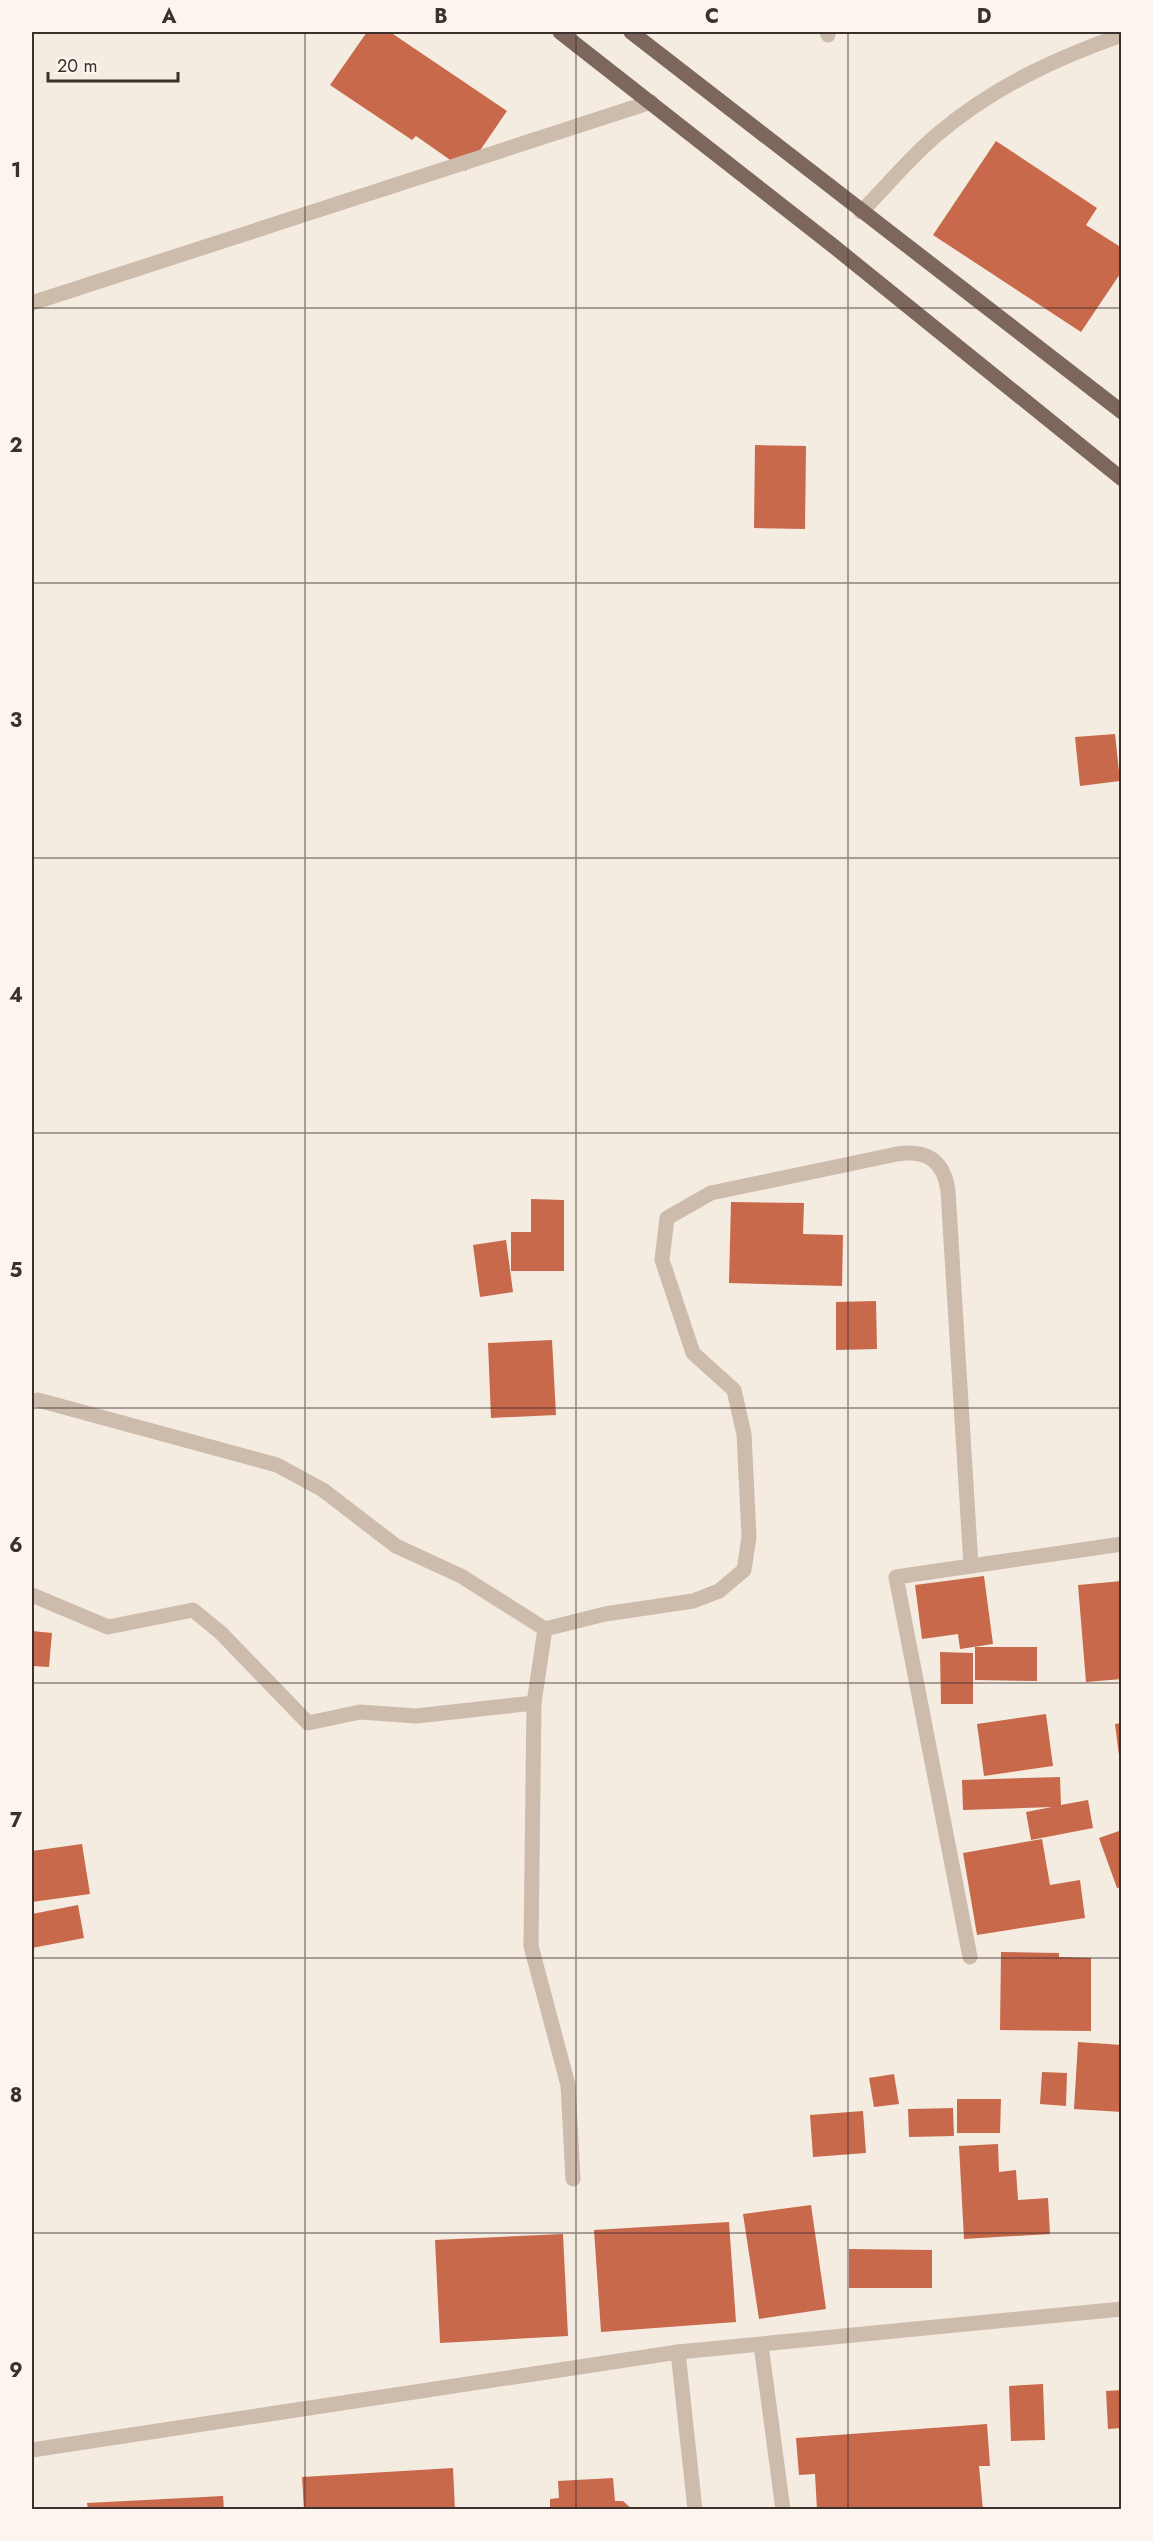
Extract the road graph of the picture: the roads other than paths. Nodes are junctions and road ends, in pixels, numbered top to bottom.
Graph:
1 (560, 32) edge
2 (631, 32) edge
3 (1122, 35) edge
4 (651, 102) junction
5 (861, 212) junction
6 (32, 303) edge
7 (1122, 411) edge
8 (1122, 478) edge
9 (38, 1400) dead end
10 (1122, 1544) edge
11 (971, 1566) junction
12 (32, 1595) edge
13 (545, 1629) junction
14 (534, 1703) junction
15 (970, 1957) dead end
16 (573, 2179) dead end
17 (1122, 2308) edge
18 (761, 2345) junction
19 (678, 2352) junction
20 (32, 2450) edge
21 (695, 2510) edge
22 (783, 2510) edge

1 - 4 main road
2 - 5 main road
3 - 5 street
4 - 6 street
4 - 8 main road
5 - 7 main road
9 - 13 street
10 - 11 street
11 - 13 street
11 - 15 street
12 - 14 street
13 - 14 street
14 - 16 street
17 - 18 street
18 - 19 street
18 - 22 street
19 - 20 street
19 - 21 street

